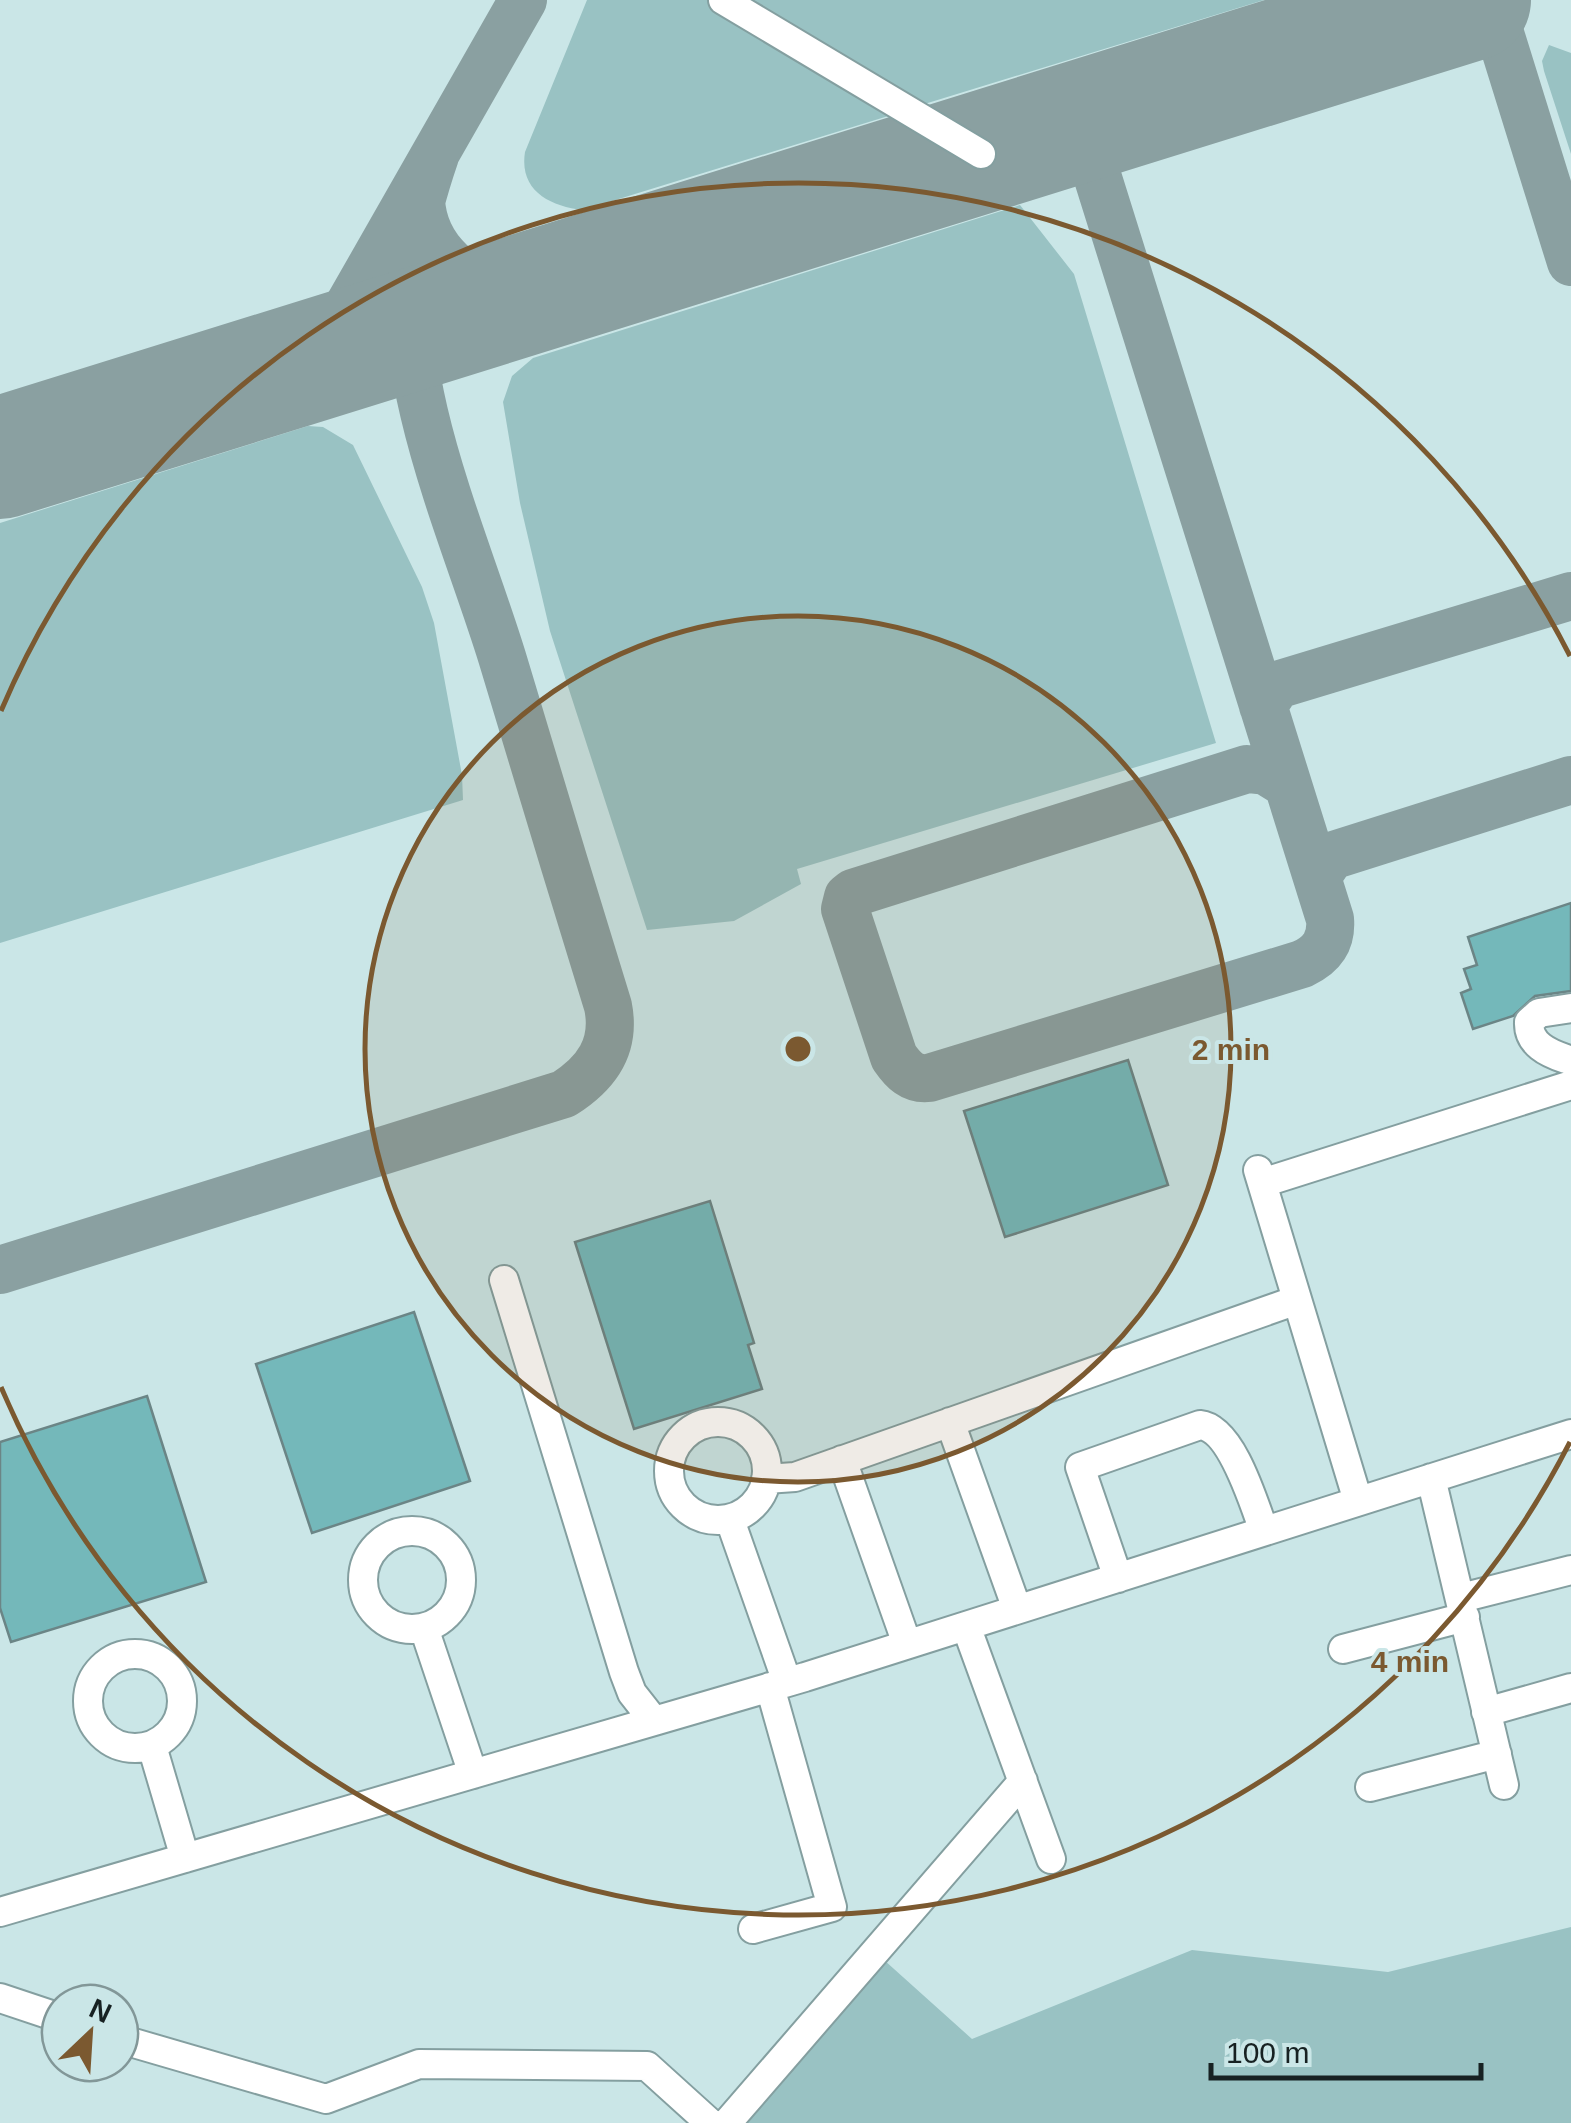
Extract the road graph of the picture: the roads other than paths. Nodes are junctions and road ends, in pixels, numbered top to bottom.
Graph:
1 (723, 0) edge
2 (981, 154) dead end
3 (1571, 1008) edge
4 (1570, 1069) edge
5 (504, 1280) dead end
6 (1297, 1300) junction
7 (950, 1422) junction
8 (1571, 1434) edge
9 (842, 1460) junction
10 (1431, 1478) junction
11 (766, 1479) junction
12 (1358, 1501) junction
13 (730, 1520) junction
14 (1264, 1531) junction
15 (1571, 1570) edge
16 (1118, 1578) junction
17 (1463, 1607) junction
18 (1017, 1609) junction
19 (966, 1626) junction
20 (424, 1628) dead end
21 (908, 1644) junction
22 (1342, 1649) dead end
23 (778, 1684) junction
24 (1571, 1688) edge
25 (1486, 1712) junction
26 (654, 1721) junction
27 (152, 1746) dead end
28 (1497, 1754) junction
29 (472, 1774) junction
30 (1023, 1781) junction
31 (1504, 1785) dead end
32 (1370, 1787) dead end
33 (186, 1858) junction
34 (1052, 1859) dead end
35 (0, 1912) edge
36 (753, 1929) dead end
37 (0, 1998) edge
38 (40, 2011) edge
39 (140, 2044) edge
40 (710, 2123) edge
41 (727, 2123) edge

1 - 2 lane
3 - 4 lane
4 - 6 lane
5 - 26 lane
6 - 7 lane
6 - 12 lane
7 - 9 lane
7 - 18 lane
8 - 10 lane
9 - 11 lane
9 - 21 lane
10 - 12 lane
10 - 17 lane
11 - 13 lane
11 - 13 lane
12 - 14 lane
13 - 23 lane
14 - 16 lane
14 - 16 lane
15 - 17 lane
16 - 18 lane
17 - 22 lane
17 - 25 lane
18 - 19 lane
19 - 21 lane
19 - 30 lane
20 - 29 lane
21 - 23 lane
23 - 26 lane
23 - 36 lane
24 - 25 lane
25 - 28 lane
26 - 29 lane
27 - 33 lane
28 - 31 lane
28 - 32 lane
29 - 33 lane
30 - 34 lane
30 - 41 lane
33 - 35 lane
37 - 38 lane
39 - 40 lane

